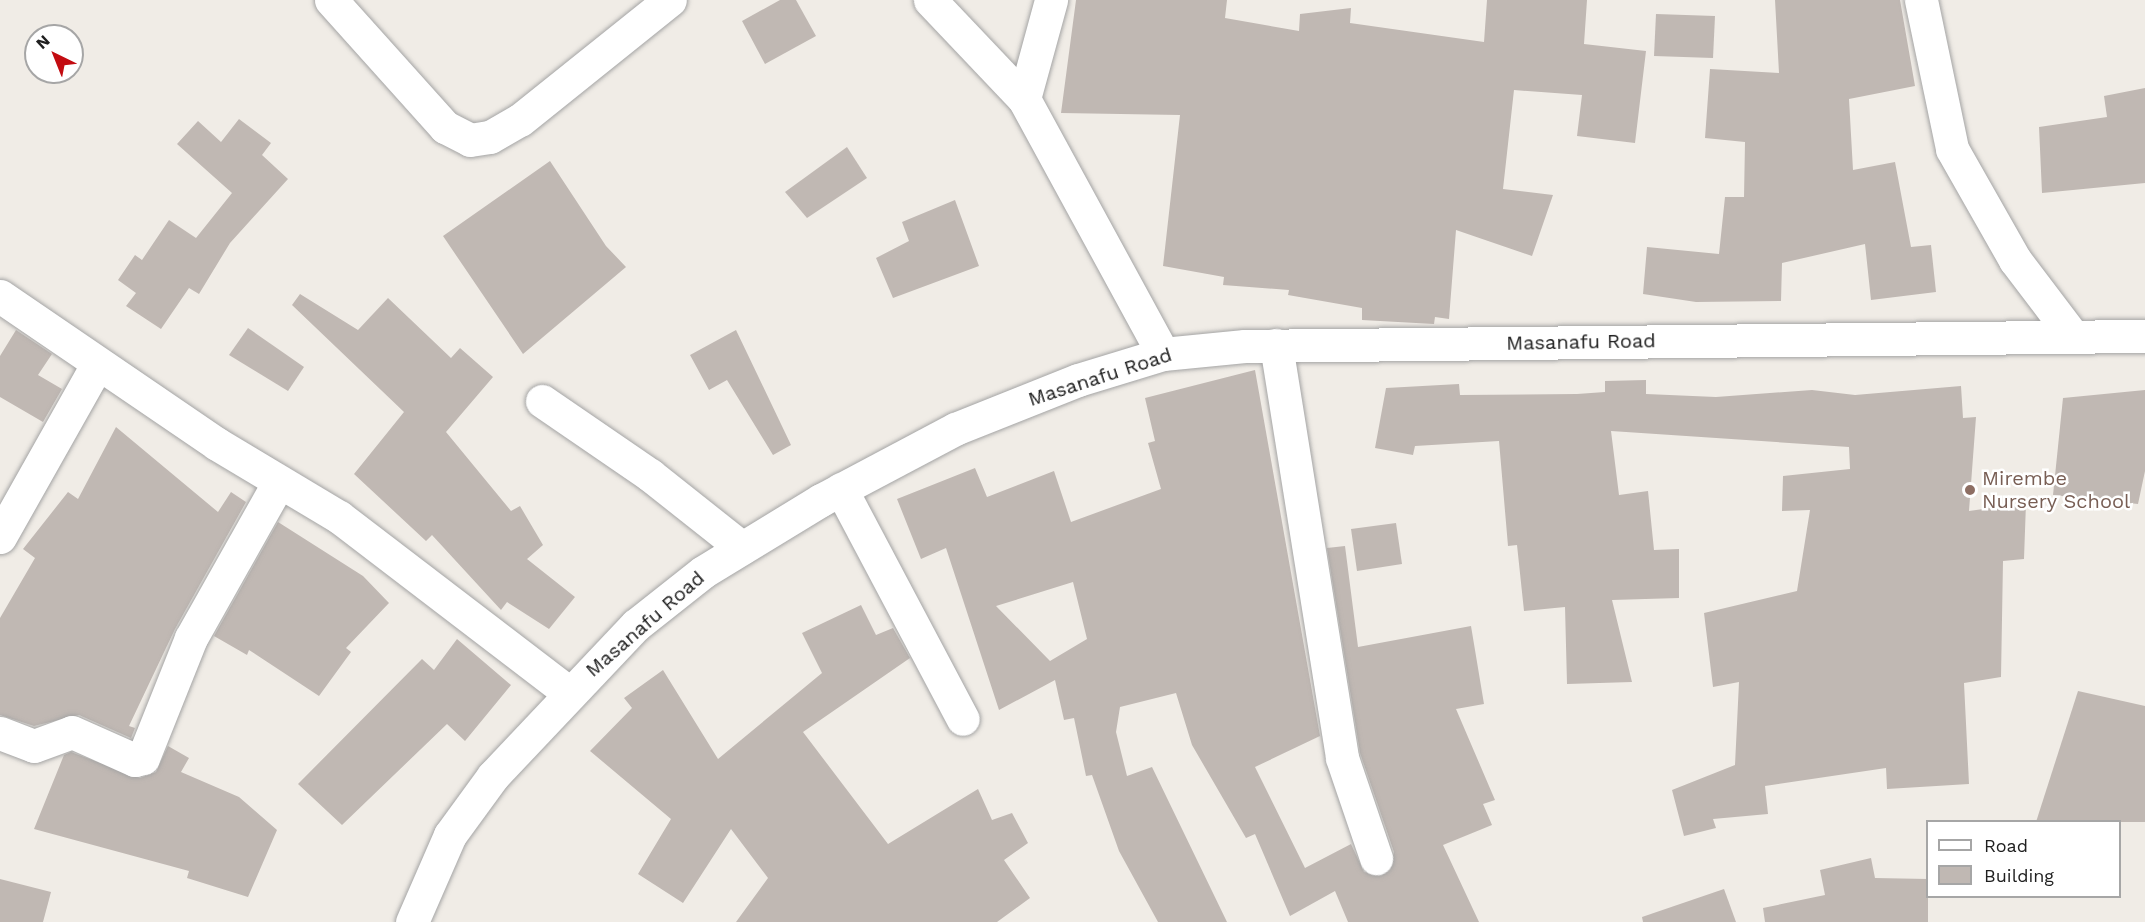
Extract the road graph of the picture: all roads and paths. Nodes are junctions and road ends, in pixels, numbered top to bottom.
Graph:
1 (331, 0) edge
2 (670, 0) edge
3 (930, 0) edge
4 (1051, 0) edge
5 (1921, 0) edge
6 (1024, 99) junction
7 (0, 296) edge
8 (2072, 335) junction
9 (2145, 336) edge
10 (1276, 345) junction
11 (1163, 354) junction
12 (97, 365) junction
13 (542, 401) dead end
14 (279, 482) junction
15 (841, 489) junction
16 (0, 537) edge
17 (742, 548) junction
18 (568, 692) junction
19 (963, 719) dead end
20 (0, 733) edge
21 (1376, 858) dead end
22 (412, 922) edge

1 - 2 street
3 - 6 street
4 - 6 street
5 - 8 street
6 - 11 street
7 - 12 street
8 - 9 street, Masanafu Road
8 - 10 street, Masanafu Road
10 - 11 street, Masanafu Road
10 - 21 street
11 - 15 street, Masanafu Road
12 - 14 street
12 - 16 street
13 - 17 street
14 - 18 street
14 - 20 street
15 - 17 street, Masanafu Road
15 - 19 street
17 - 18 street, Masanafu Road
18 - 22 street, Masanafu Road

